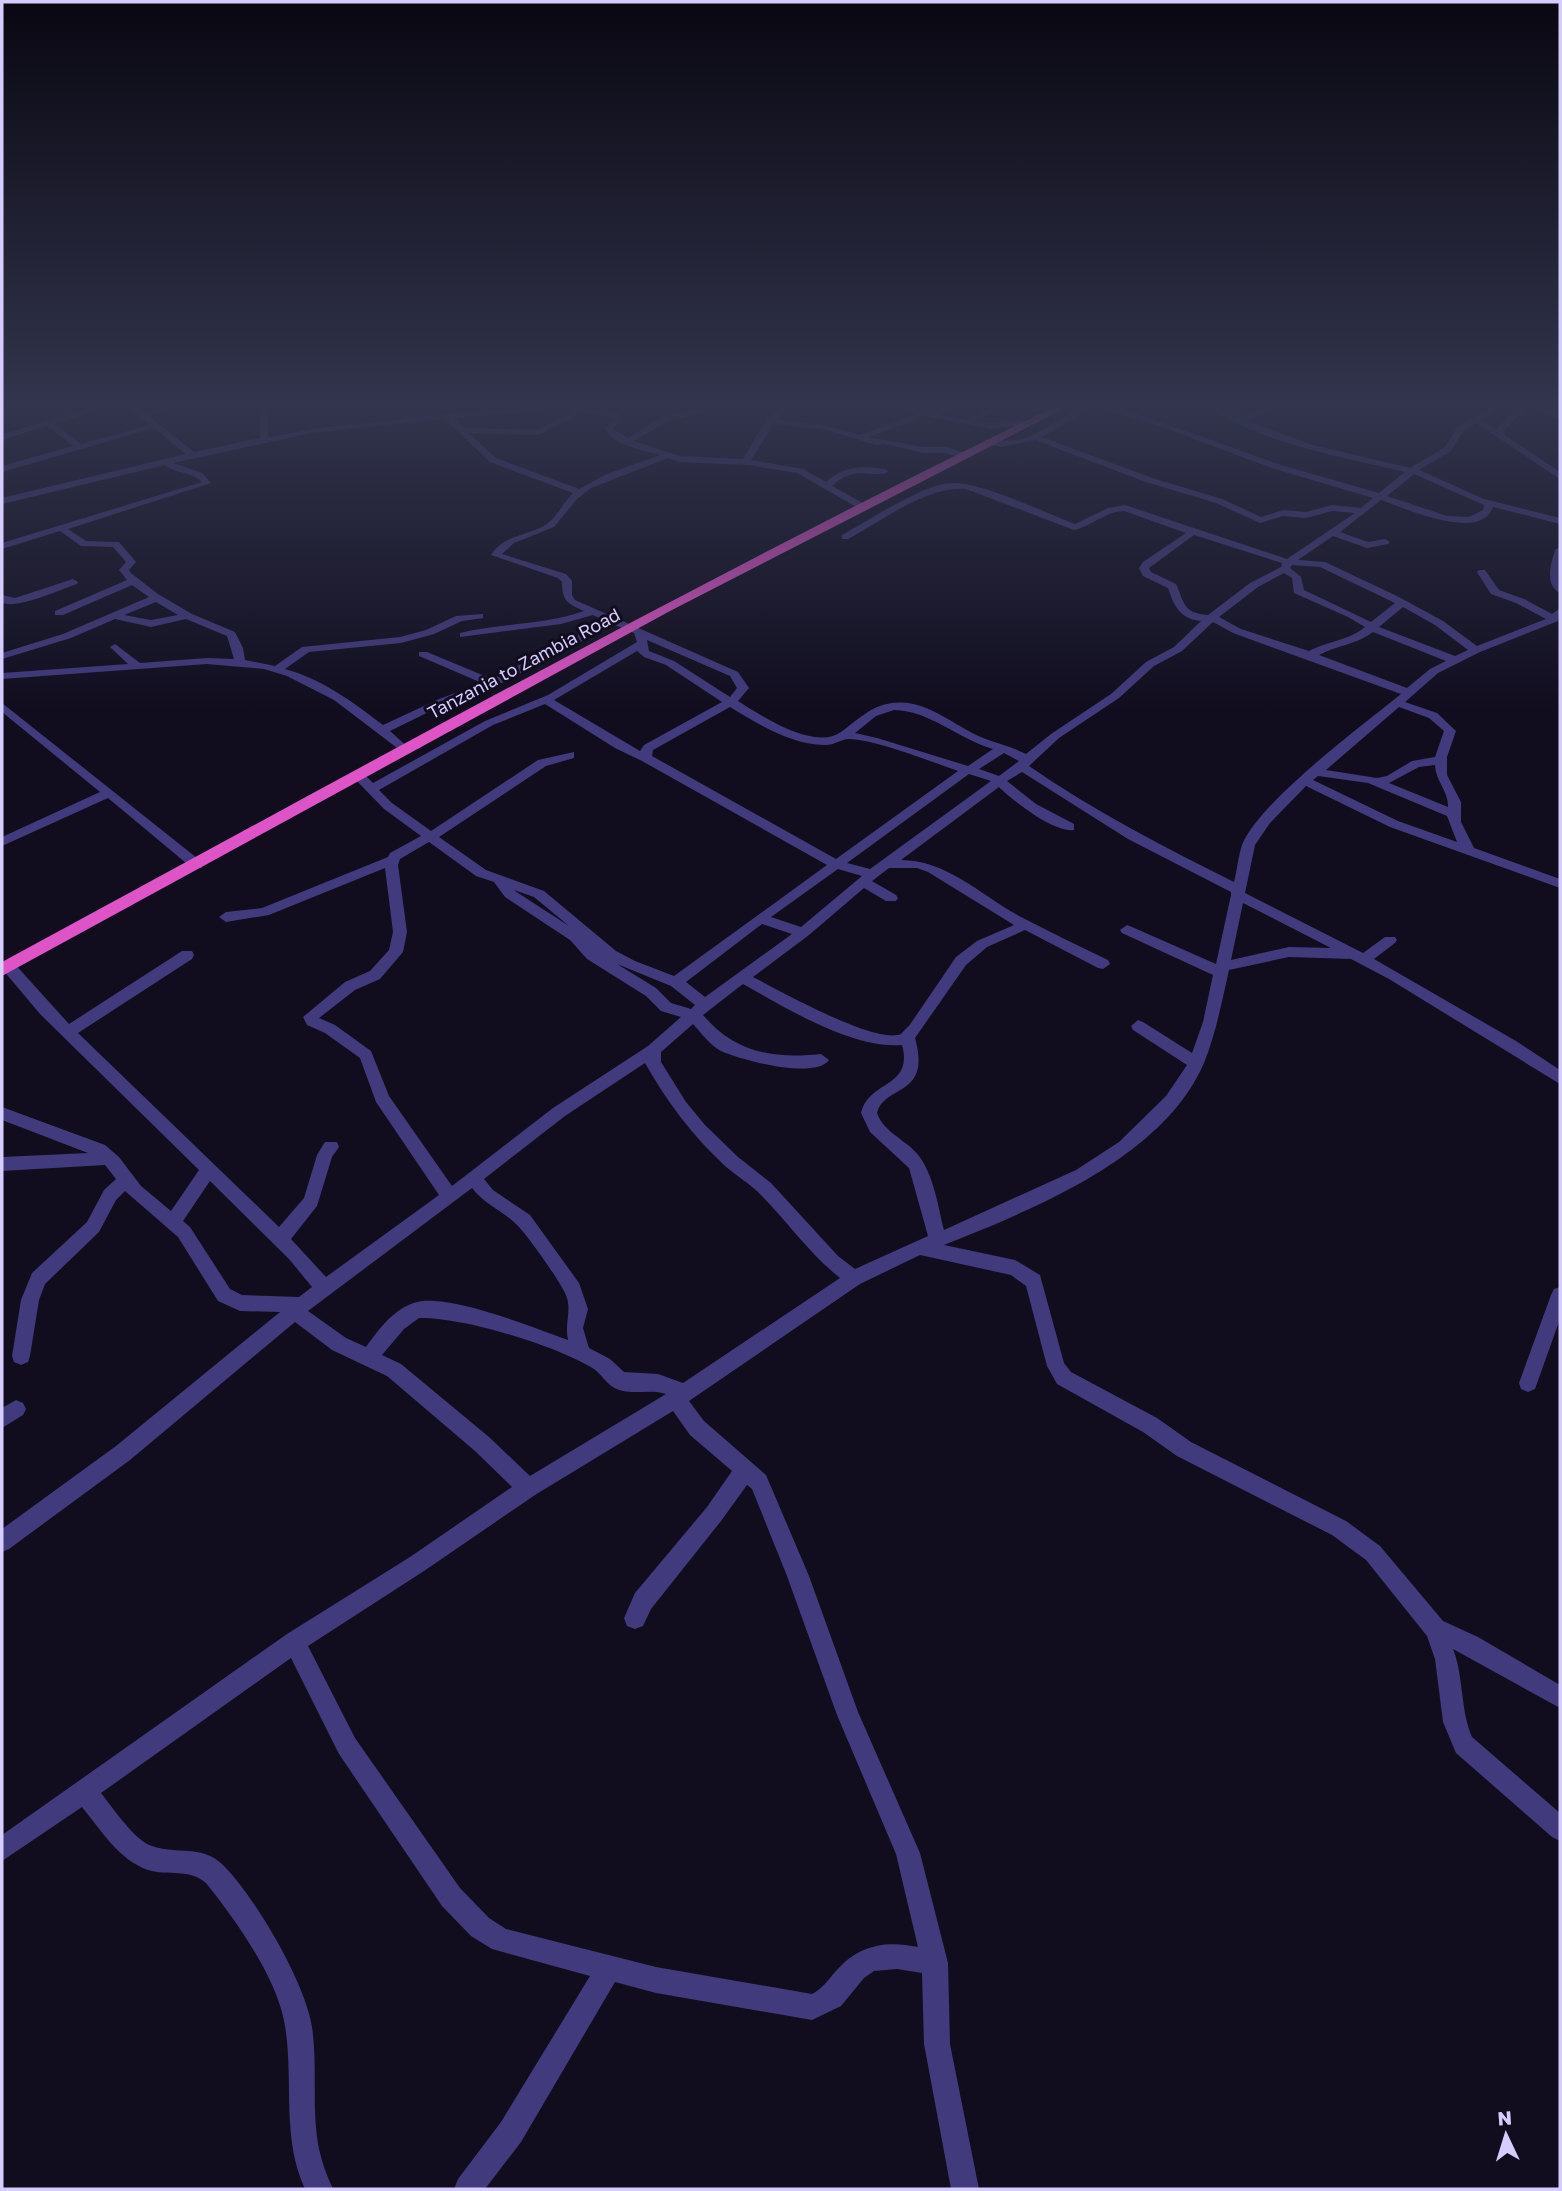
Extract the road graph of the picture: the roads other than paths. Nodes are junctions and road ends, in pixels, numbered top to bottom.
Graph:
1 (135, 505) edge
2 (567, 505) edge
3 (860, 505) edge
4 (866, 505) edge
5 (903, 505) edge
6 (1015, 505) edge
7 (1228, 505) edge
8 (1360, 505) edge
9 (1370, 505) edge
10 (1376, 505) edge
11 (1378, 505) edge
12 (1488, 505) edge
13 (1498, 505) edge
14 (863, 507) junction
15 (1404, 514) dead end
16 (1560, 521) edge
17 (61, 528) junction
18 (1193, 532) junction
19 (1333, 533) junction
20 (845, 537) dead end
21 (24, 539) junction
22 (77, 539) junction
23 (1385, 542) dead end
24 (2, 546) edge
25 (1312, 547) junction
26 (1560, 550) edge
27 (1316, 563) junction
28 (1286, 565) junction
29 (1482, 572) dead end
30 (132, 581) junction
31 (73, 582) dead end
32 (1560, 590) edge
33 (158, 597) junction
34 (2, 598) edge
35 (1402, 603) junction
36 (593, 612) junction
37 (59, 613) dead end
38 (115, 615) junction
39 (187, 615) junction
40 (479, 616) dead end
41 (1211, 618) junction
42 (1557, 619) edge
43 (615, 621) junction
44 (1373, 628) junction
45 (464, 635) dead end
46 (637, 635) junction
47 (115, 647) dead end
48 (1476, 650) junction
49 (423, 654) dead end
50 (2, 656) edge
51 (1309, 656) junction
52 (1454, 660) junction
53 (240, 661) junction
54 (136, 665) junction
55 (278, 669) junction
56 (2, 676) edge
57 (492, 683) junction
58 (1401, 697) junction
59 (546, 700) junction
60 (732, 701) junction
61 (2, 706) edge
62 (383, 730) junction
63 (846, 735) junction
64 (1004, 747) junction
65 (405, 750) junction
66 (569, 755) dead end
67 (646, 758) junction
68 (1442, 760) junction
69 (1024, 764) junction
70 (968, 770) junction
71 (358, 775) junction
72 (1311, 777) junction
73 (1000, 780) junction
74 (1377, 782) junction
75 (372, 789) junction
76 (107, 794) junction
77 (1451, 813) junction
78 (1069, 827) dead end
79 (431, 835) junction
80 (2, 842) edge
81 (1470, 852) junction
82 (392, 860) junction
83 (835, 864) junction
84 (890, 864) junction
85 (197, 865) junction
86 (867, 878) junction
87 (499, 880) junction
88 (1560, 884) edge
89 (1238, 892) junction
90 (891, 898) dead end
91 (226, 917) dead end
92 (761, 918) junction
93 (1025, 925) junction
94 (1127, 930) dead end
95 (804, 932) junction
96 (1390, 940) dead end
97 (187, 955) dead end
98 (1361, 957) junction
99 (1103, 964) dead end
100 (5, 968) edge
101 (1221, 969) junction
102 (744, 978) junction
103 (676, 982) junction
104 (700, 1011) junction
105 (1138, 1026) dead end
106 (69, 1031) junction
107 (907, 1037) junction
108 (653, 1050) junction
109 (821, 1059) dead end
110 (1196, 1063) junction
111 (1560, 1078) edge
112 (2, 1112) edge
113 (331, 1147) dead end
114 (109, 1158) junction
115 (2, 1164) edge
116 (208, 1170) junction
117 (474, 1178) junction
118 (127, 1179) junction
119 (450, 1197) junction
120 (173, 1222) junction
121 (280, 1239) junction
122 (929, 1243) junction
123 (854, 1278) junction
124 (324, 1288) junction
125 (1560, 1295) edge
126 (299, 1309) junction
127 (582, 1355) junction
128 (21, 1356) dead end
129 (369, 1357) junction
130 (1528, 1383) dead end
131 (680, 1397) junction
132 (745, 1469) junction
133 (528, 1488) junction
134 (2, 1540) edge
135 (635, 1618) dead end
136 (1435, 1629) junction
137 (295, 1642) junction
138 (1560, 1697) edge
139 (84, 1792) junction
140 (1560, 1829) edge
141 (2, 1849) edge
142 (935, 1963) junction
143 (608, 1969) junction
144 (319, 2189) edge
145 (468, 2189) edge
146 (965, 2189) edge

1 - 17 street
2 - 36 street
3 - 14 street
4 - 14 highway, Tanzania to Zambia Road
5 - 20 street
6 - 18 street
7 - 8 street
9 - 19 street
10 - 15 street
11 - 12 street
13 - 16 street
14 - 46 highway, Tanzania to Zambia Road
17 - 21 street
17 - 22 street
18 - 28 street
18 - 41 street
19 - 23 street
19 - 25 street
21 - 22 street
21 - 24 street
22 - 30 street
25 - 27 street
25 - 28 street
26 - 32 street
27 - 28 street
27 - 35 street
28 - 41 street
28 - 44 street
29 - 42 street
30 - 33 street
30 - 37 street
31 - 34 street
33 - 38 street
33 - 39 street
35 - 44 street
35 - 48 street
36 - 43 street
36 - 45 street
38 - 39 street
38 - 50 street
39 - 53 street
40 - 55 street
41 - 51 street
41 - 69 street
42 - 48 street
43 - 46 street
43 - 57 street
44 - 51 street
44 - 52 street
46 - 59 street
46 - 60 street
46 - 60 street
46 - 65 highway, Tanzania to Zambia Road
47 - 54 street
48 - 52 street
49 - 57 street
51 - 58 street
52 - 58 street
53 - 54 street
53 - 55 street
54 - 56 street
55 - 62 street
57 - 62 street
58 - 68 street
58 - 72 street
59 - 67 street
59 - 75 street
60 - 63 street
60 - 67 street
61 - 76 street
62 - 65 street
63 - 64 street
63 - 70 street
64 - 69 street
64 - 70 street
65 - 71 highway, Tanzania to Zambia Road
66 - 79 street
67 - 83 street
68 - 74 street
68 - 77 street
69 - 73 street
69 - 89 street
70 - 73 street
70 - 83 street
71 - 75 street
71 - 85 highway, Tanzania to Zambia Road
72 - 74 street
72 - 81 street
72 - 89 street
73 - 78 street
73 - 84 street
74 - 77 street
75 - 79 street
76 - 80 street
76 - 85 street
77 - 81 street
79 - 82 street
79 - 87 street
81 - 88 street
82 - 91 street
82 - 119 street
83 - 86 street
83 - 92 street
84 - 86 street
84 - 93 street
85 - 100 highway, Tanzania to Zambia Road
86 - 90 street
86 - 95 street
87 - 103 street
87 - 104 street
89 - 98 street
89 - 101 street
92 - 95 street
92 - 103 street
93 - 99 street
93 - 107 street
94 - 101 street
95 - 102 street
96 - 98 street
97 - 106 street
98 - 101 street
98 - 111 street
100 - 106 street
101 - 110 street
102 - 104 street
102 - 107 street
103 - 104 street
104 - 108 street
104 - 109 street
105 - 110 street
106 - 116 street
107 - 122 street
108 - 117 street
108 - 123 street
110 - 122 street
112 - 114 street
113 - 121 street
114 - 115 street
114 - 118 street
116 - 120 street
116 - 121 street
117 - 119 street
117 - 127 street
118 - 120 street
118 - 128 street
119 - 124 street
120 - 126 street
121 - 124 street
122 - 123 street
122 - 136 street
123 - 131 street
124 - 126 street
125 - 130 street
126 - 129 street
126 - 134 street
127 - 129 street
127 - 131 street
129 - 133 street
131 - 132 street
131 - 133 street
132 - 135 street
132 - 142 street
133 - 137 street
136 - 138 street
136 - 140 street
137 - 139 street
137 - 143 street
139 - 141 street
139 - 144 street
142 - 143 street
142 - 146 street
143 - 145 street

